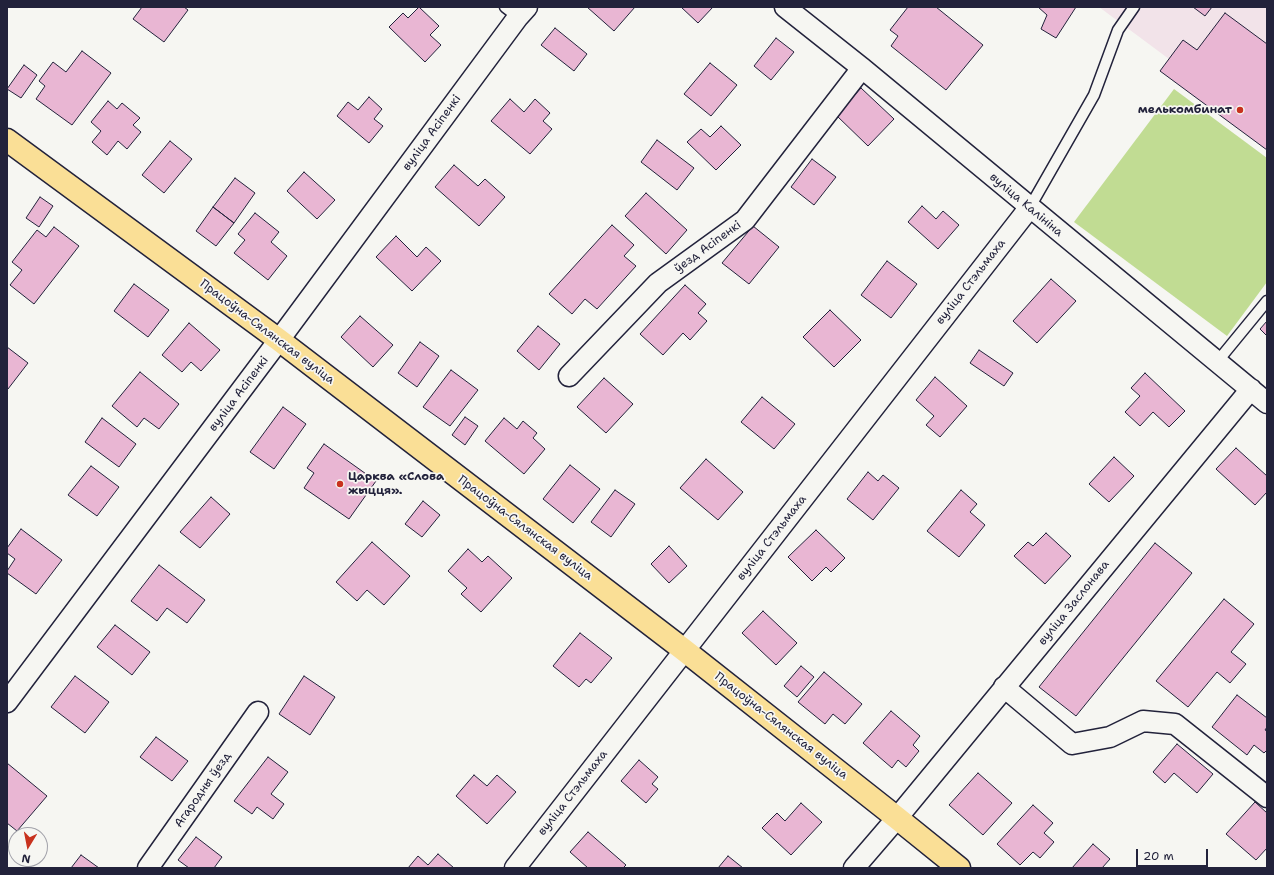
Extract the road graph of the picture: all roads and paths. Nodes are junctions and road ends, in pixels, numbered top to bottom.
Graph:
1 (785, 7) edge
2 (1134, 7) edge
3 (517, 10) edge
4 (862, 68) junction
5 (7, 140) edge
6 (1030, 207) junction
7 (1267, 302) edge
8 (279, 340) junction
9 (1217, 362) junction
10 (570, 376) dead end
11 (1250, 389) junction
12 (1267, 403) edge
13 (684, 650) junction
14 (1004, 687) junction
15 (7, 702) edge
16 (258, 712) dead end
17 (1267, 797) edge
18 (897, 818) junction
19 (148, 868) edge
20 (515, 868) edge
21 (854, 868) edge
22 (959, 868) edge

1 - 4 street, вуліца Калініна
2 - 6 lane
3 - 8 street, вуліца Асіпенкі
4 - 6 street, вуліца Калініна
4 - 10 street, ўезд Асіпенкі
5 - 8 main road, Працоўна-Сялянская вуліца
6 - 9 street, вуліца Калініна
6 - 13 street, вуліца Стэльмаха
7 - 9 lane
8 - 13 main road, Працоўна-Сялянская вуліца
8 - 15 street, вуліца Асіпенкі
9 - 11 street, вуліца Калініна
11 - 12 street, вуліца Калініна
11 - 14 street, вуліца Заслонава
13 - 18 main road, Працоўна-Сялянская вуліца
13 - 20 street, вуліца Стэльмаха
14 - 17 street
14 - 18 street, вуліца Заслонава
16 - 19 street, Агародны ўезд
18 - 21 street, вуліца Заслонава
18 - 22 main road, Працоўна-Сялянская вуліца

